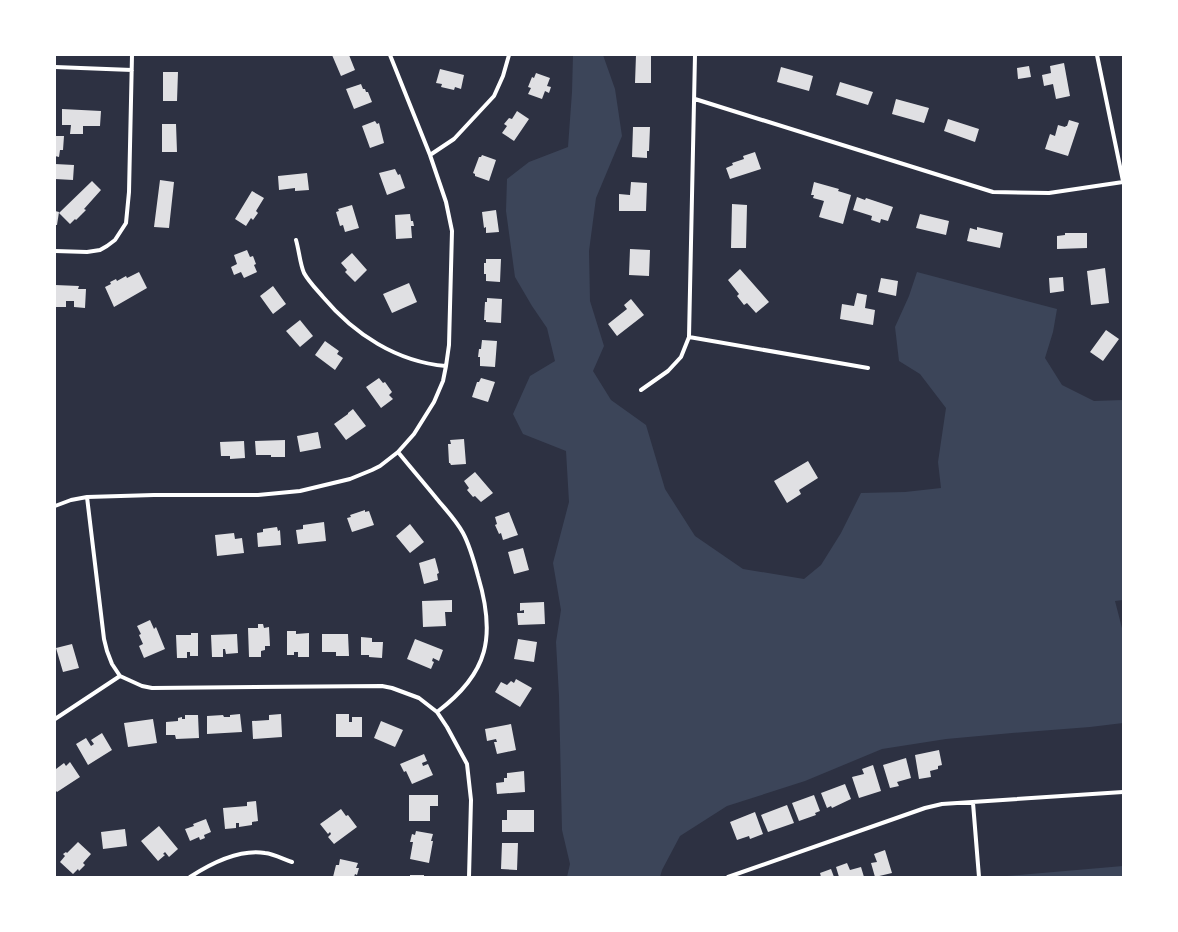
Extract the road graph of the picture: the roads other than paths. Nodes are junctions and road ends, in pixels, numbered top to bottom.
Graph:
1 (132, 55) edge
2 (390, 55) edge
3 (510, 55) edge
4 (695, 55) edge
5 (1097, 55) edge
6 (55, 67) edge
7 (132, 70) junction
8 (695, 99) junction
9 (430, 155) junction
10 (1123, 181) edge
11 (296, 240) dead end
12 (55, 251) edge
13 (689, 337) junction
14 (446, 366) junction
15 (868, 368) dead end
16 (641, 390) dead end
17 (398, 452) junction
18 (87, 497) junction
19 (55, 506) edge
20 (120, 676) junction
21 (437, 712) junction
22 (55, 719) edge
23 (1123, 792) edge
24 (973, 803) junction
25 (292, 862) dead end
26 (190, 877) edge
27 (469, 877) edge
28 (728, 877) edge
29 (979, 877) edge

1 - 7 street
2 - 9 street
3 - 9 street
4 - 8 street
5 - 10 street
6 - 7 street
7 - 12 street
8 - 10 street
8 - 13 street
9 - 14 street
11 - 14 street
13 - 15 street
13 - 16 street
14 - 17 street
17 - 18 street
17 - 21 street
18 - 19 street
18 - 20 street
20 - 21 street
20 - 22 street
21 - 27 street
23 - 24 street
24 - 28 street
24 - 29 street
25 - 26 street

